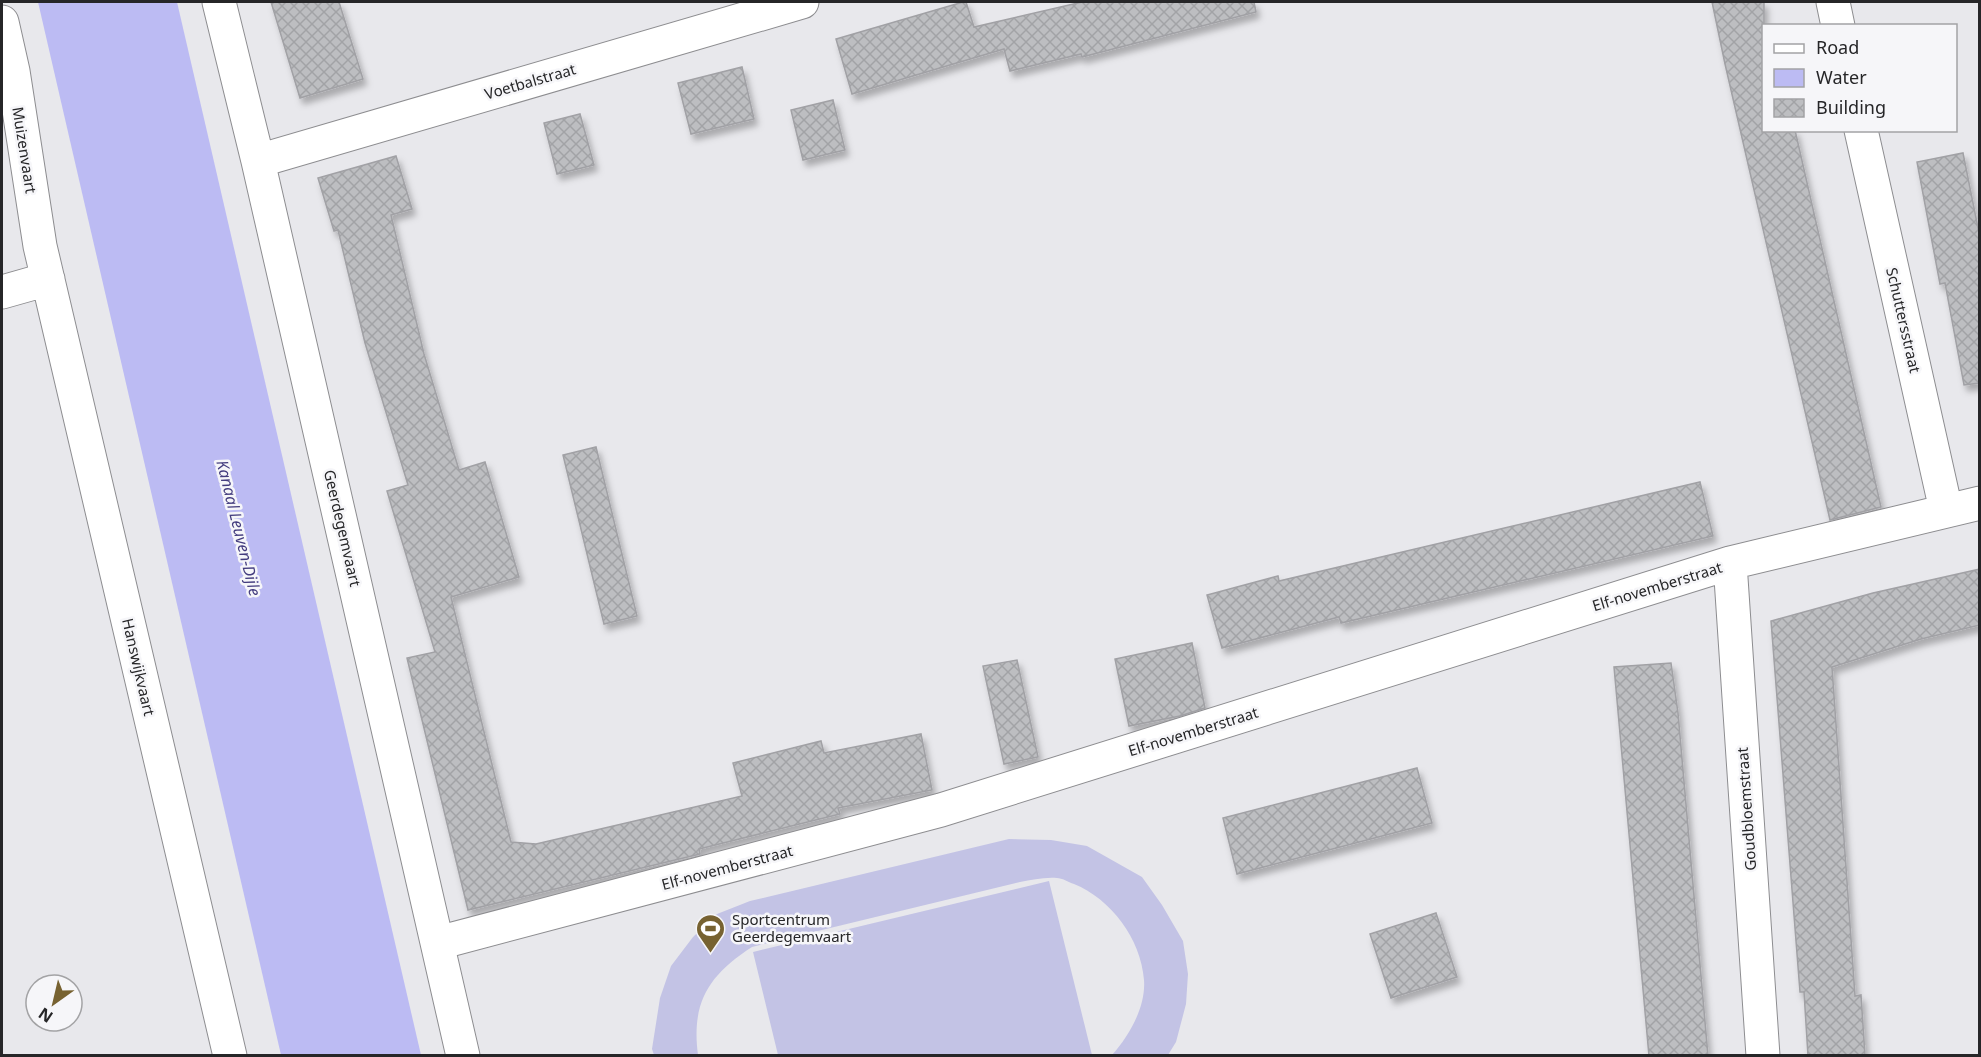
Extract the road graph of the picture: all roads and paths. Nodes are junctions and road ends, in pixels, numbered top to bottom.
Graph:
1 (219, 2) edge
2 (802, 2) edge
3 (1833, 2) edge
4 (2, 22) edge
5 (1838, 24) edge
6 (1861, 132) edge
7 (258, 161) junction
8 (48, 279) junction
9 (2, 292) edge
10 (1980, 502) edge
11 (1946, 510) junction
12 (1730, 563) junction
13 (438, 943) junction
14 (230, 1056) edge
15 (463, 1056) edge
16 (1763, 1056) edge

1 - 7 street, Geerdegemvaart
2 - 7 street, Voetbalstraat
3 - 5 street
4 - 8 street, Muizenvaart
6 - 11 street, Schuttersstraat
7 - 13 street, Geerdegemvaart
8 - 9 street
8 - 14 street, Hanswijkvaart
10 - 11 street, Elf-novemberstraat
11 - 12 street, Elf-novemberstraat
12 - 13 street, Elf-novemberstraat
12 - 16 street, Goudbloemstraat
13 - 15 street, Geerdegemvaart

